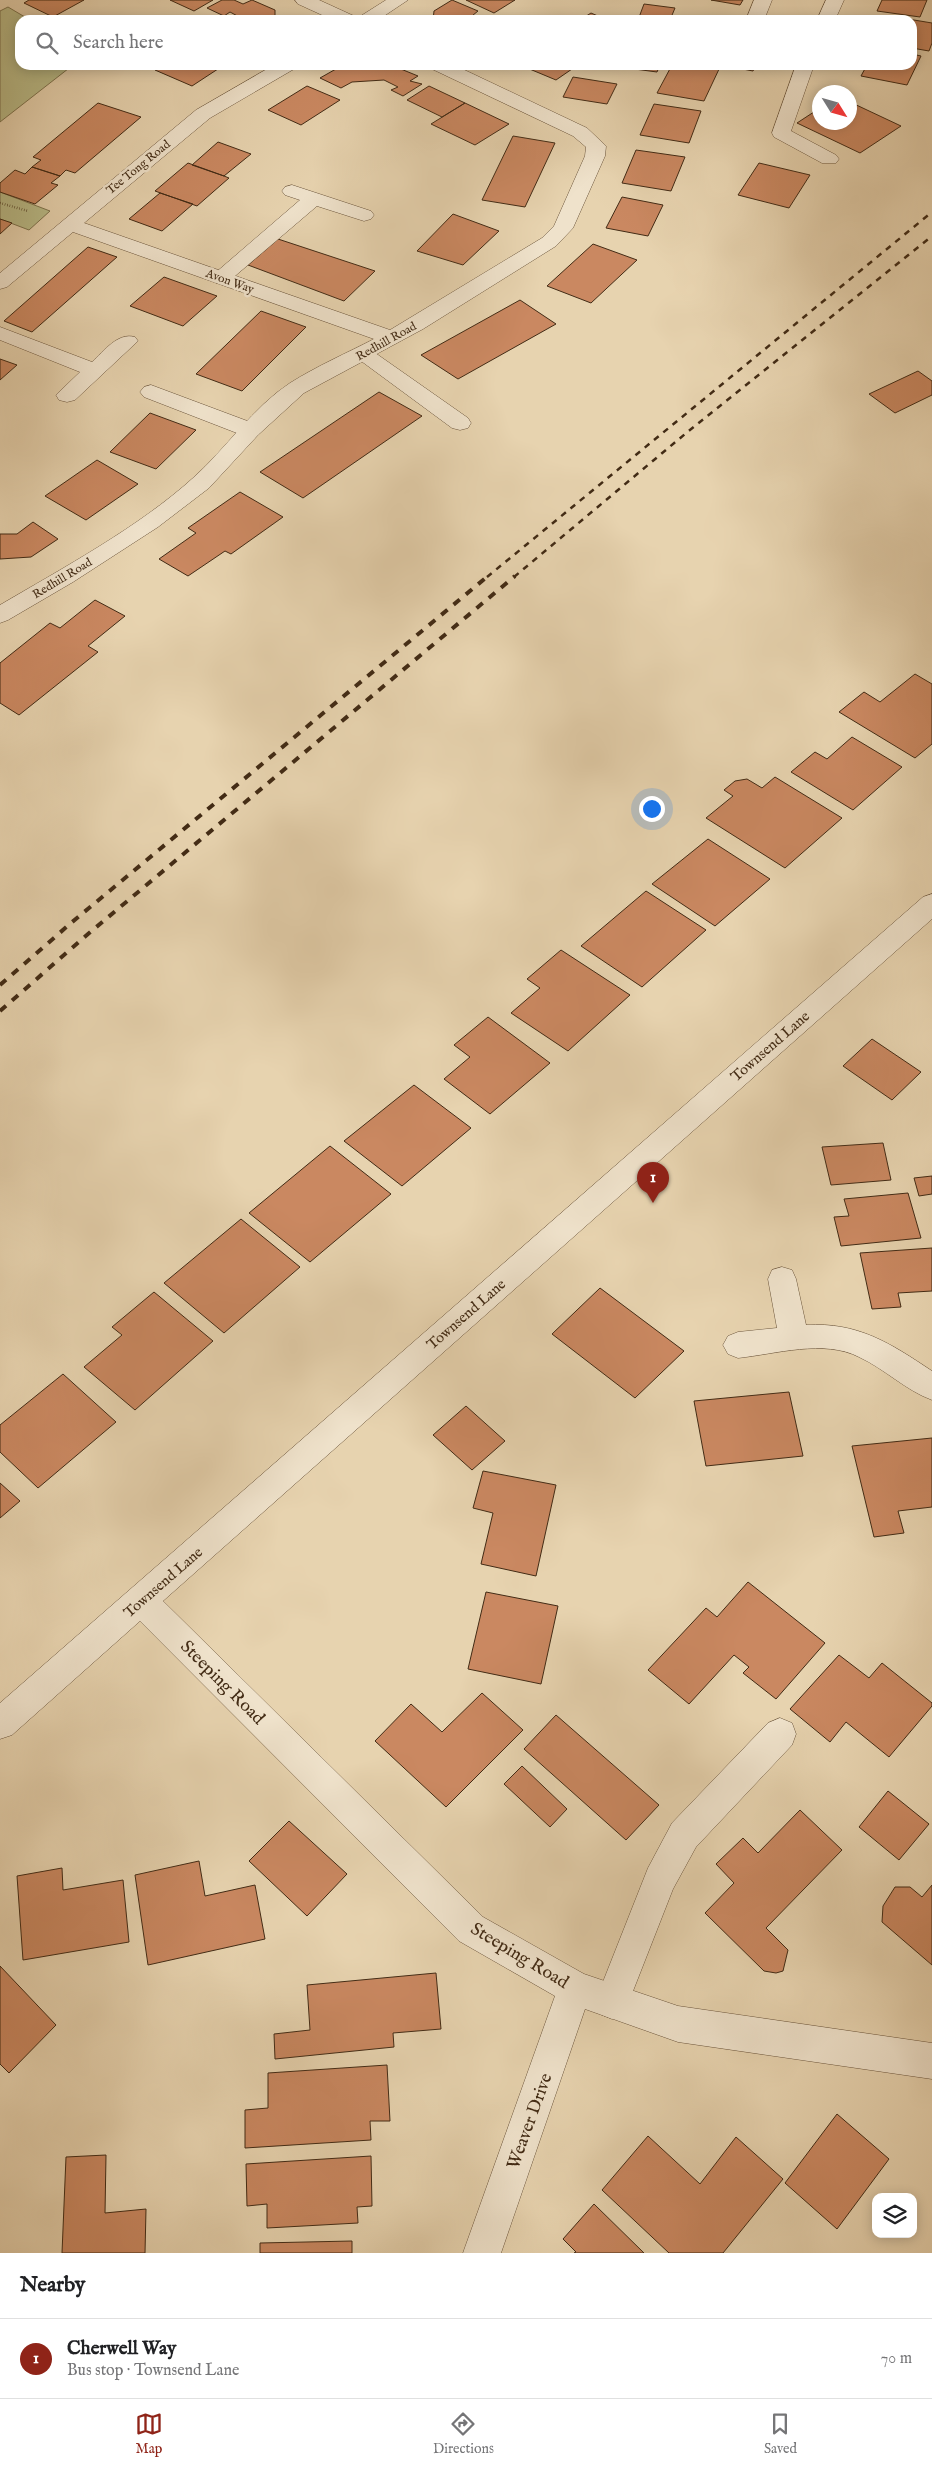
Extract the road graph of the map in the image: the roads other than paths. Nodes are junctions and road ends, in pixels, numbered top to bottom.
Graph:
1 (304, 0) edge
2 (399, 0) edge
3 (763, 0) edge
4 (835, 0) edge
5 (337, 15) edge
6 (374, 15) edge
7 (757, 15) edge
8 (828, 15) edge
9 (278, 70) edge
10 (450, 70) edge
11 (803, 70) edge
12 (829, 159) dead end
13 (292, 191) dead end
14 (314, 198) junction
15 (364, 215) dead end
16 (69, 224) junction
17 (221, 278) junction
18 (0, 283) edge
19 (0, 332) edge
20 (392, 338) junction
21 (128, 341) dead end
22 (364, 354) junction
23 (94, 370) junction
24 (151, 392) dead end
25 (67, 396) dead end
26 (460, 423) dead end
27 (250, 430) junction
28 (0, 615) edge
29 (932, 904) edge
30 (782, 1279) dead end
31 (794, 1340) junction
32 (738, 1345) dead end
33 (932, 1387) edge
34 (142, 1601) junction
35 (0, 1724) edge
36 (780, 1734) dead end
37 (575, 1988) junction
38 (612, 2002) junction
39 (932, 2061) edge
40 (482, 2253) edge

1 - 5 street
2 - 6 street
3 - 7 street
4 - 8 street
9 - 16 street, Tee Tong Road
10 - 20 street, Redhill Road
11 - 12 street
13 - 14 street
14 - 15 street
14 - 17 street
16 - 17 street, Avon Way
16 - 18 street, Tee Tong Road
17 - 20 street, Avon Way
19 - 23 street
20 - 22 street, Redhill Road
21 - 23 street
22 - 26 street
22 - 27 street, Redhill Road
23 - 25 street
24 - 27 street
27 - 28 street, Redhill Road
29 - 34 street, Townsend Lane
30 - 31 street
31 - 32 street
31 - 33 street
34 - 35 street, Townsend Lane
34 - 37 street, Steeping Road
36 - 38 street
37 - 38 street, Steeping Road
37 - 40 street, Weaver Drive
38 - 39 street, Steeping Road

